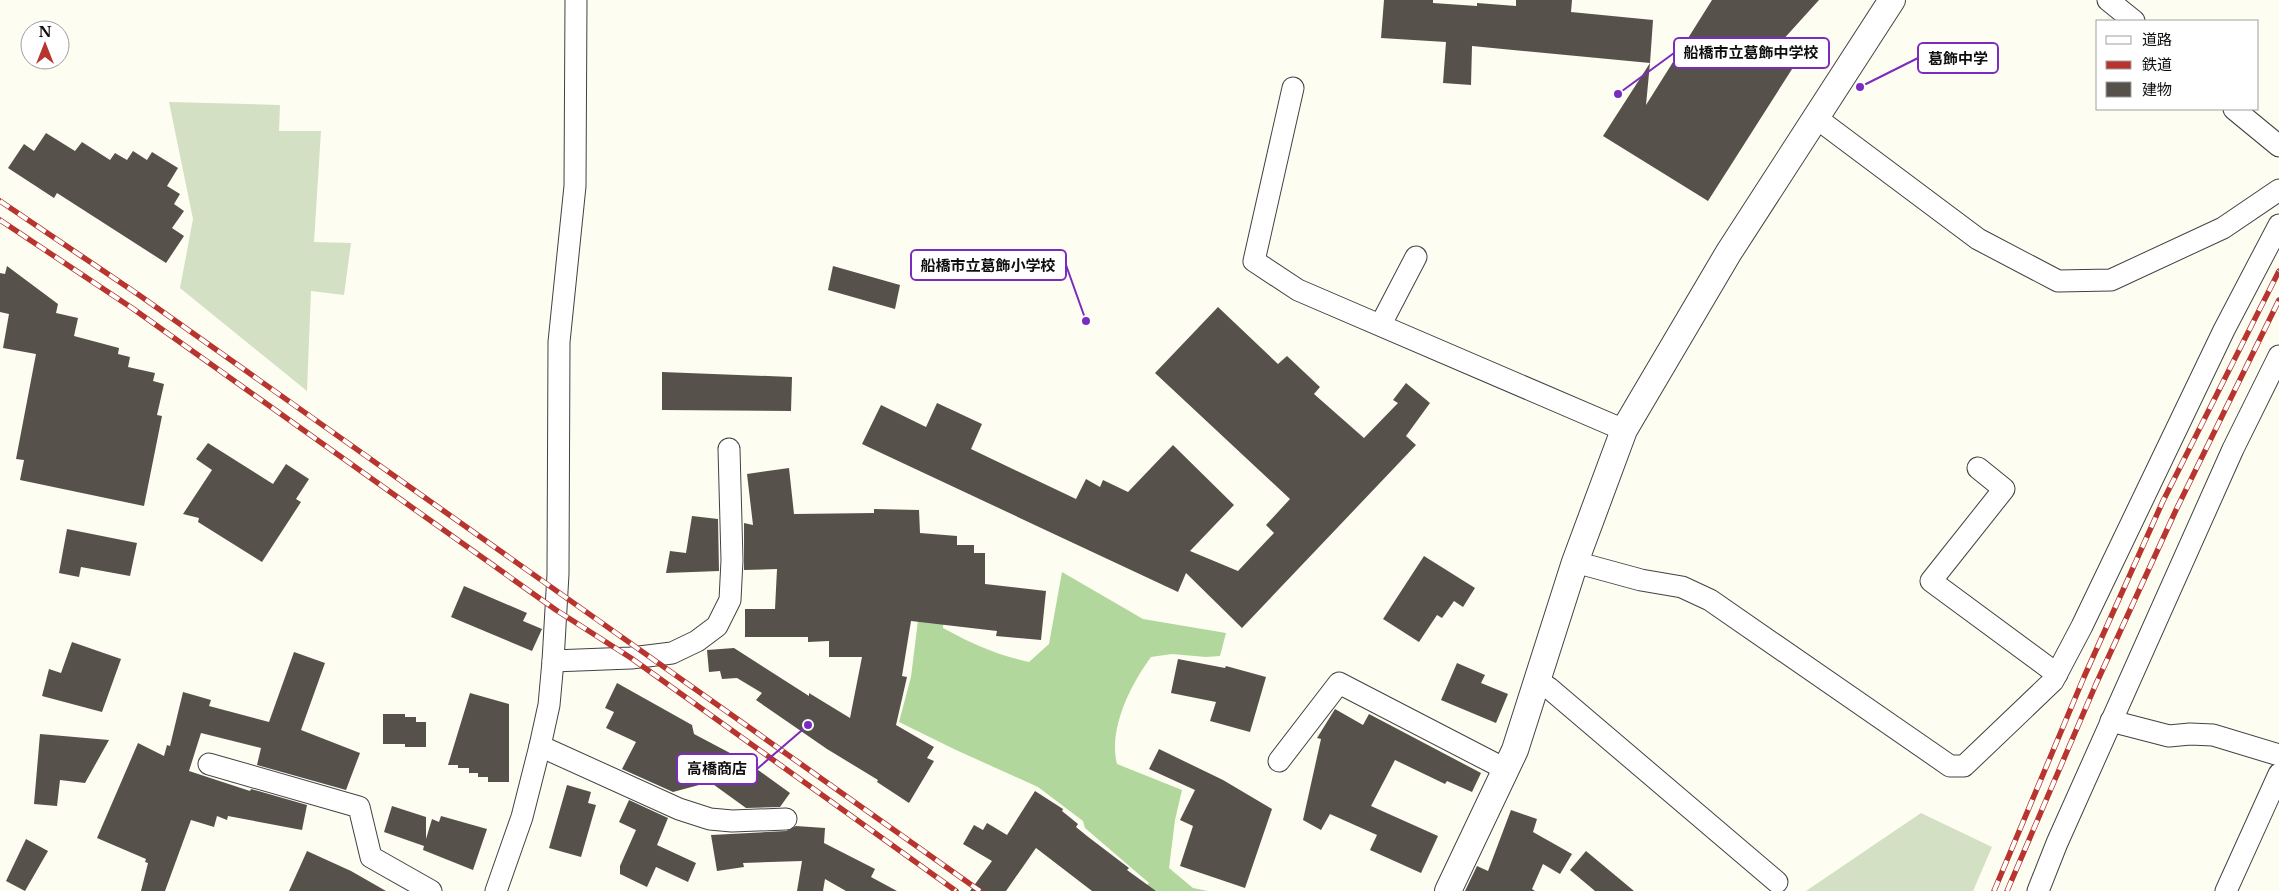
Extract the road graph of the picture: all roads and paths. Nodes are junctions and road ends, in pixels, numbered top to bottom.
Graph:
1 (576, 0) edge
2 (1892, 0) edge
3 (2108, 0) edge
4 (2133, 20) edge
5 (1293, 88) dead end
6 (2235, 110) edge
7 (1815, 117) junction
8 (2279, 146) edge
9 (2279, 190) edge
10 (2279, 225) edge
11 (1416, 257) dead end
12 (1381, 324) junction
13 (2279, 356) edge
14 (1624, 430) junction
15 (729, 449) dead end
16 (1978, 468) dead end
17 (1575, 562) junction
18 (553, 661) junction
19 (2057, 674) junction
20 (1538, 681) junction
21 (2111, 721) junction
22 (540, 746) junction
23 (2279, 755) edge
24 (1279, 761) dead end
25 (209, 764) dead end
26 (1507, 770) junction
27 (2279, 774) edge
28 (786, 818) dead end
29 (1777, 882) dead end
30 (432, 891) edge
31 (496, 891) edge
32 (1448, 891) edge
33 (2038, 891) edge
34 (2226, 891) edge

1 - 18 street
2 - 7 street
3 - 4 street
5 - 12 street
6 - 8 street
7 - 9 street
7 - 14 street
10 - 19 street
11 - 12 street
12 - 14 street
13 - 21 street
14 - 17 street
15 - 18 street
16 - 19 street
17 - 19 street
17 - 20 street
18 - 22 street
20 - 26 street
20 - 29 street
21 - 23 street
21 - 33 street
22 - 28 street
22 - 31 street
24 - 26 street
25 - 30 street
26 - 32 street
27 - 34 street

